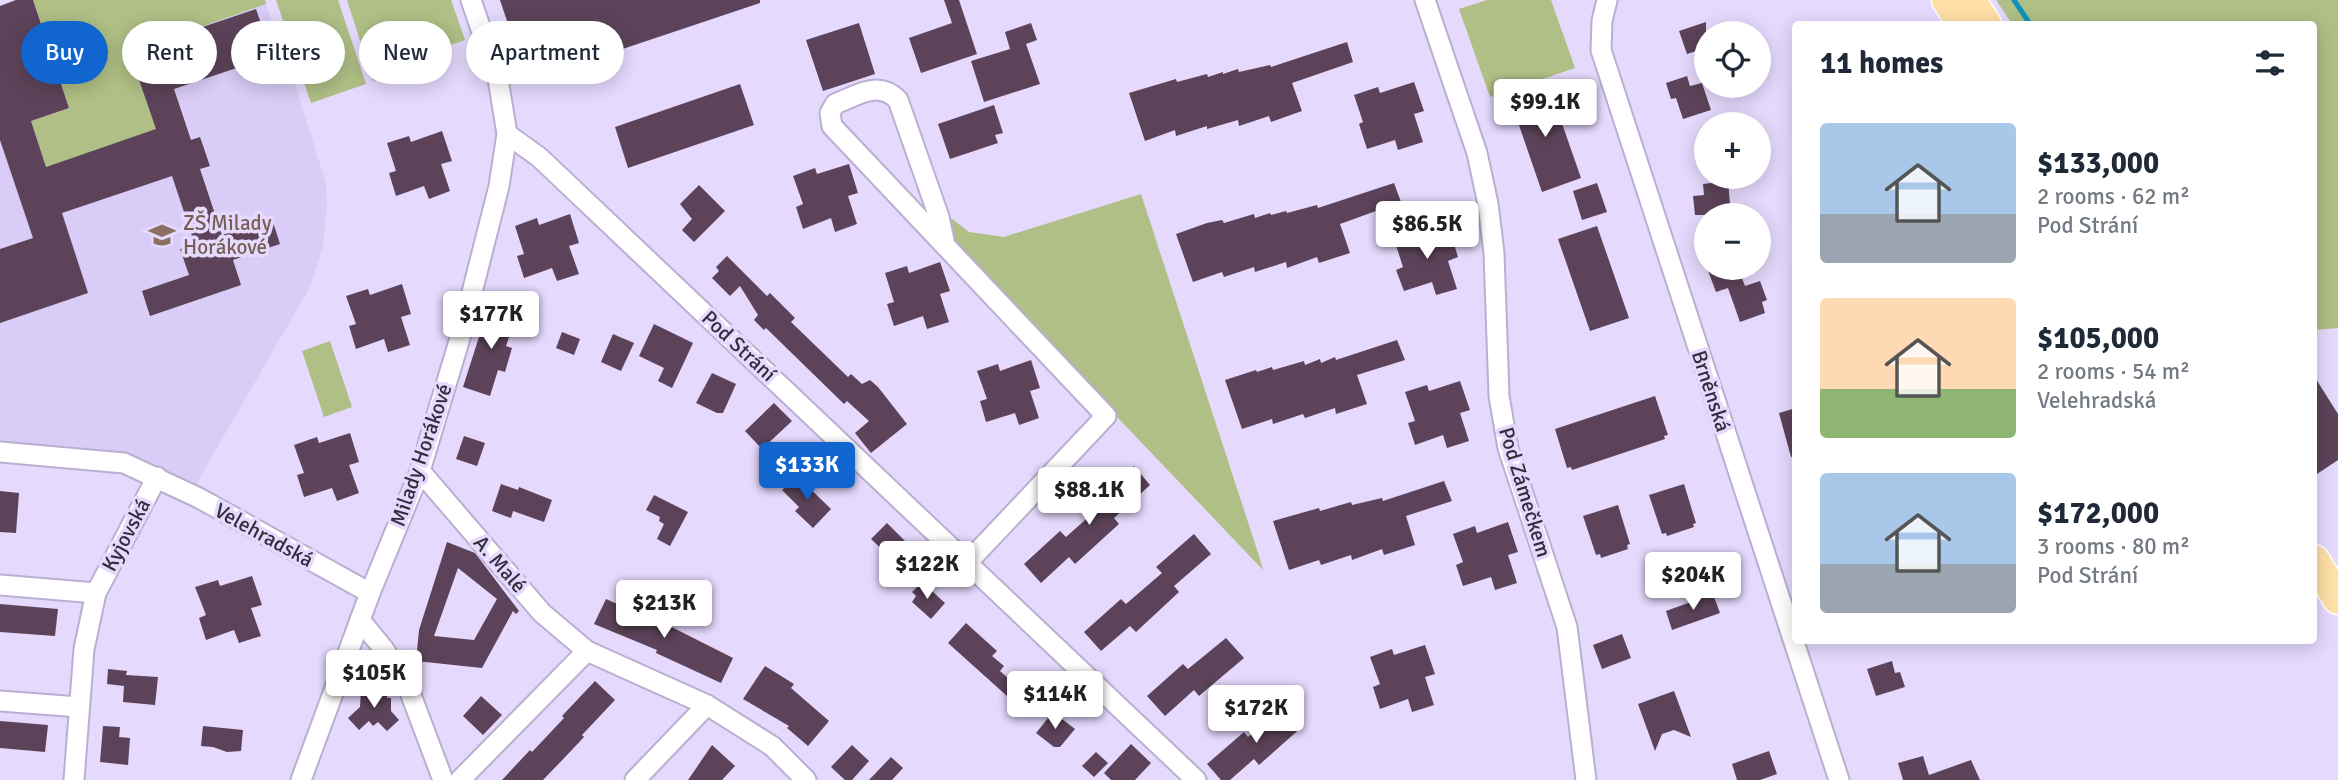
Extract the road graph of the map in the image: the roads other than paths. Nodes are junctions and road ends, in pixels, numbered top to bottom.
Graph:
1 (471, 0) edge
2 (1425, 0) edge
3 (1607, 0) edge
4 (1947, 0) edge
5 (1970, 0) edge
6 (1960, 21) edge
7 (1984, 21) edge
8 (507, 134) junction
9 (945, 246) junction
10 (0, 453) edge
11 (420, 471) junction
12 (157, 477) junction
13 (967, 563) junction
14 (2317, 565) edge
15 (0, 585) edge
16 (96, 593) junction
17 (370, 593) junction
18 (2338, 598) edge
19 (360, 620) junction
20 (1792, 636) edge
21 (1795, 644) edge
22 (587, 651) junction
23 (0, 701) edge
24 (707, 705) junction
25 (79, 706) junction
26 (74, 780) edge
27 (300, 780) edge
28 (443, 780) edge
29 (460, 780) edge
30 (635, 780) edge
31 (806, 780) edge
32 (1196, 780) edge
33 (1586, 780) edge
34 (1839, 780) edge

1 - 8 street, Milady Horákové
2 - 33 street, Pod Zámečkem
3 - 20 street, Brněnská
4 - 6 main road
5 - 7 main road
8 - 11 street, Milady Horákové
8 - 13 street, Pod Strání
9 - 9 street
9 - 13 street
10 - 12 street, Velehradská
11 - 17 street, Milady Horákové
11 - 22 street, A. Malé
12 - 16 street, Kyjovská
12 - 17 street, Velehradská
13 - 32 street, Pod Strání
14 - 18 main road
15 - 16 street, Kyjovská
16 - 25 street, Kyjovská
17 - 19 street, Milady Horákové
19 - 27 street, Milady Horákové
19 - 28 street
21 - 34 street, Brněnská
22 - 24 street, A. Malé
22 - 29 street
23 - 25 street
24 - 30 street
24 - 31 street, A. Malé
25 - 26 street, Kyjovská

